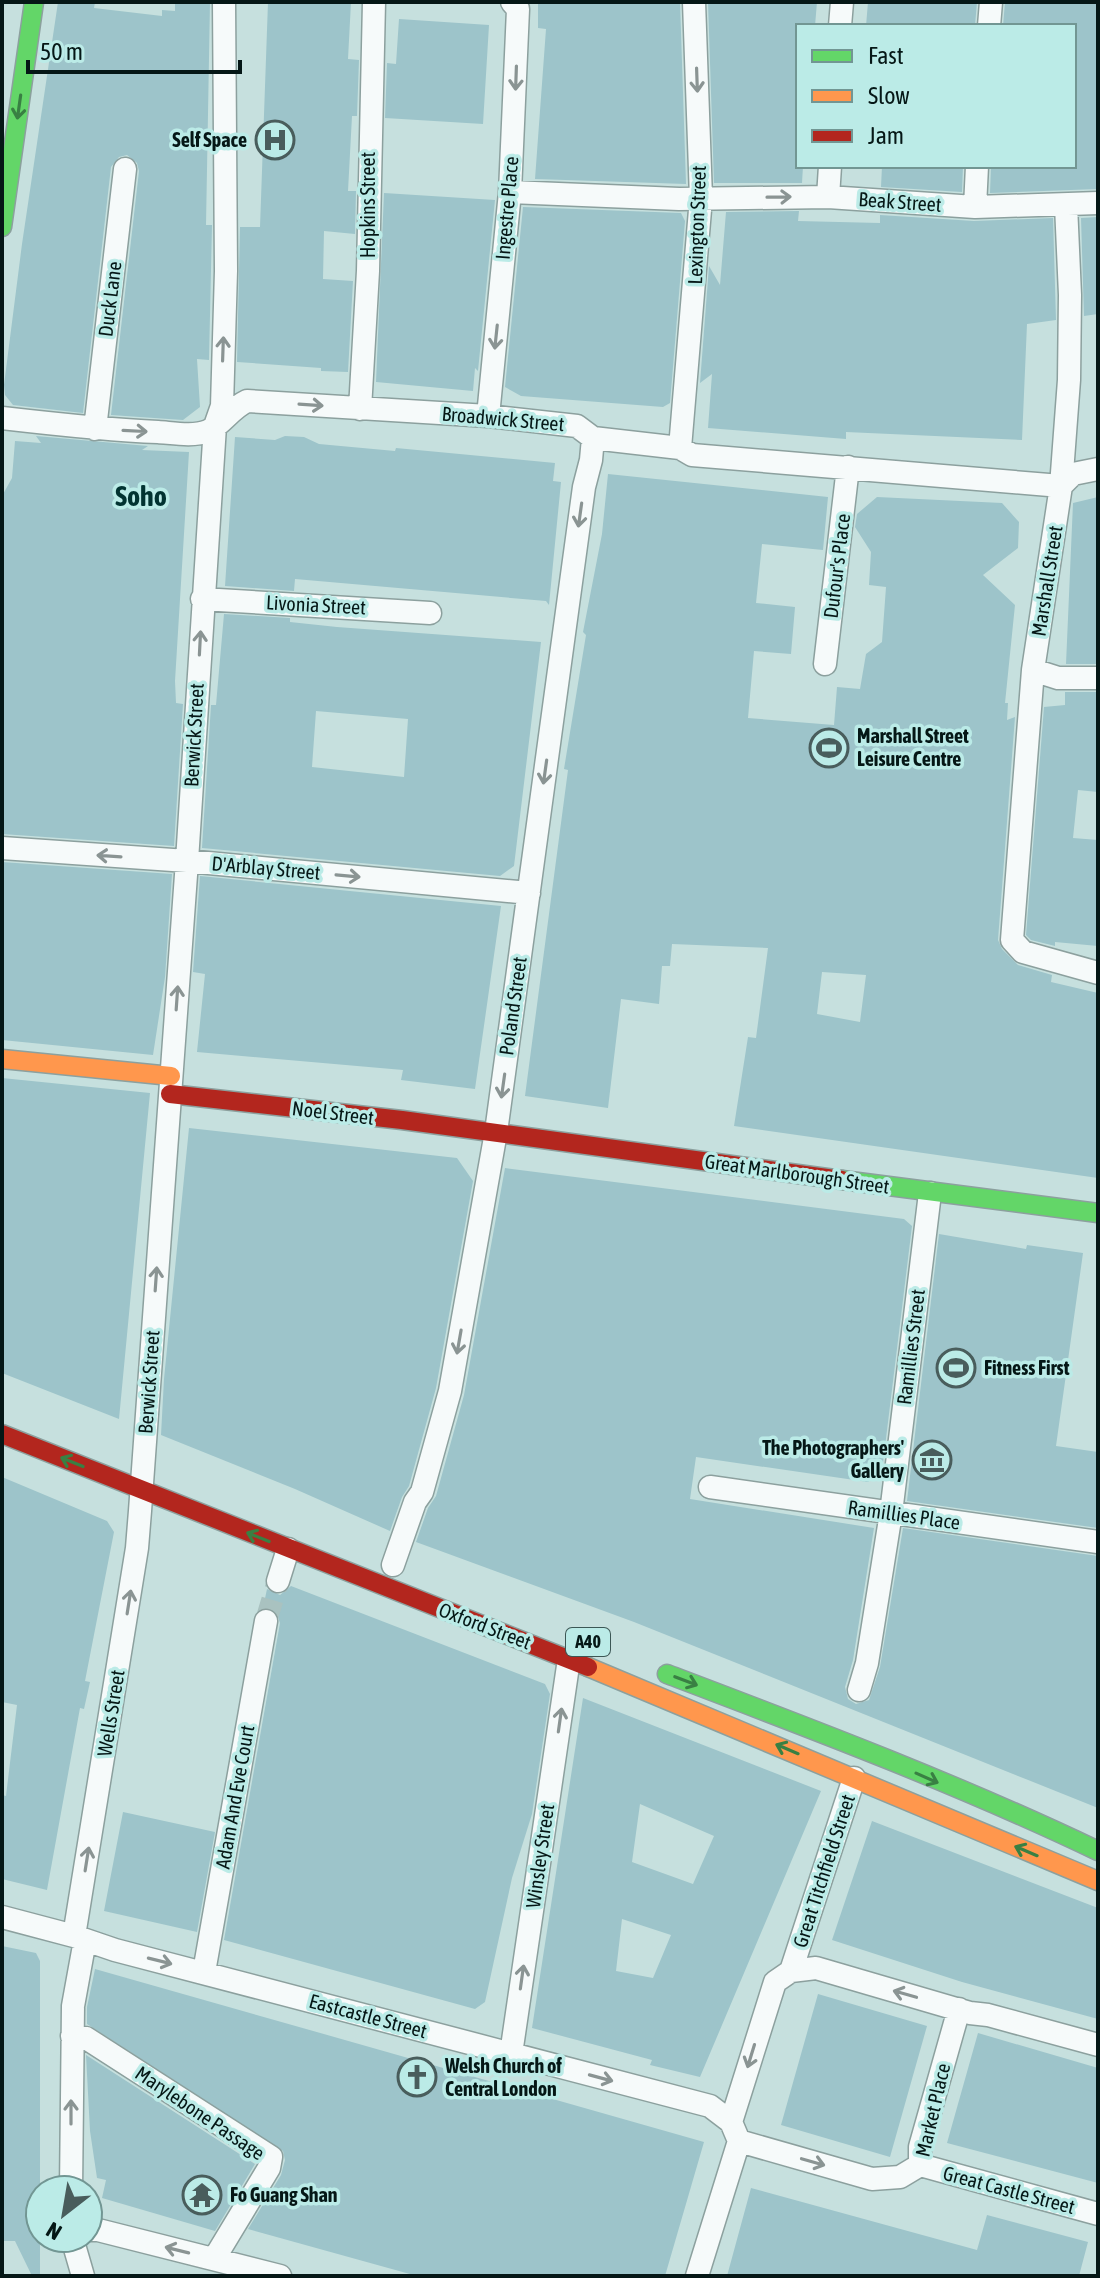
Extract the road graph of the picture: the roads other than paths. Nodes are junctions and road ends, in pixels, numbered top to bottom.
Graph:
1 (34, 2) edge
2 (224, 2) edge
3 (374, 2) edge
4 (512, 2) edge
5 (694, 2) edge
6 (842, 2) edge
7 (991, 2) edge
8 (840, 24) edge
9 (989, 24) edge
10 (830, 168) edge
11 (977, 168) edge
12 (125, 169) dead end
13 (510, 192) junction
14 (828, 197) junction
15 (701, 198) junction
16 (1098, 203) edge
17 (1066, 205) junction
18 (975, 207) junction
19 (2, 227) edge
20 (360, 409) junction
21 (488, 416) junction
22 (2, 418) edge
23 (215, 426) junction
24 (95, 429) junction
25 (593, 438) junction
26 (680, 448) junction
27 (848, 467) junction
28 (1098, 469) edge
29 (1061, 486) junction
30 (202, 599) junction
31 (430, 613) dead end
32 (825, 664) dead end
33 (1033, 670) junction
34 (1098, 678) edge
35 (2, 848) edge
36 (187, 861) junction
37 (529, 893) junction
38 (1098, 973) edge
39 (2, 1059) edge
40 (170, 1085) junction
41 (496, 1132) junction
42 (930, 1193) junction
43 (1098, 1213) edge
44 (2, 1434) edge
45 (120, 1459) dead end
46 (148, 1478) junction
47 (710, 1487) dead end
48 (891, 1513) junction
49 (1098, 1542) edge
50 (288, 1549) junction
51 (393, 1565) dead end
52 (278, 1581) tunnel mouth
53 (266, 1621) tunnel mouth
54 (569, 1659) junction
55 (650, 1667) dead end
56 (859, 1690) dead end
57 (854, 1778) junction
58 (1098, 1851) edge
59 (1098, 1881) edge
60 (2, 1917) edge
61 (80, 1938) junction
62 (791, 1971) junction
63 (204, 1972) junction
64 (959, 2009) junction
65 (72, 2036) junction
66 (1098, 2045) edge
67 (511, 2054) junction
68 (735, 2132) junction
69 (920, 2165) junction
70 (71, 2174) edge
71 (1098, 2214) edge
72 (104, 2232) edge
73 (77, 2254) edge
74 (214, 2259) junction
75 (83, 2276) edge
76 (280, 2276) edge
77 (697, 2276) edge

1 -> 19 main road
23 -> 2 street, Berwick Street
3 - 20 street, Hopkins Street
4 -> 13 street, Ingestre Place
5 -> 15 street, Lexington Street
6 - 8 street
7 - 9 street
10 - 14 street
11 - 18 street
12 - 24 street, Duck Lane
13 - 15 street, Beak Street
13 -> 21 street, Ingestre Place
15 -> 14 street, Beak Street
14 - 18 street, Beak Street
15 - 26 street, Lexington Street
16 - 17 street, Beak Street
17 - 18 street, Beak Street
17 - 29 street, Marshall Street
20 - 21 street, Broadwick Street
23 -> 20 street, Broadwick Street
21 - 25 street, Broadwick Street
22 - 24 street, Broadwick Street
24 -> 23 street, Broadwick Street
23 - 30 street, Berwick Street
25 - 26 street, Broadwick Street
25 -> 37 street, Poland Street
26 - 27 street, Broadwick Street
27 - 29 street, Broadwick Street
27 - 32 street, Dufour's Place
28 - 29 street
29 - 33 street, Marshall Street
30 - 31 street, Livonia Street
36 -> 30 street, Berwick Street
33 - 34 street
33 - 38 street, Marshall Street
36 -> 35 street, D'Arblay Street
36 -> 37 street, D'Arblay Street
40 -> 36 street, Berwick Street
37 -> 41 street, Poland Street
39 - 40 main road, Noel Street
40 - 41 main road, Noel Street
46 -> 40 street, Berwick Street
41 - 42 main road, Great Marlborough Street
41 -> 51 street, Poland Street
42 - 43 main road, Great Marlborough Street
42 - 48 street, Ramillies Street
46 -> 44 main road, Oxford Street / A40
45 - 46 main road, Oxford Street / A40
50 -> 46 main road, Oxford Street / A40
61 -> 46 street, Wells Street
47 - 48 street, Ramillies Place
48 - 49 street, Ramillies Place
48 - 56 street, Ramillies Street
50 - 52 street
50 - 54 main road, Oxford Street / A40
53 - 63 street, Adam And Eve Court
57 -> 54 main road, Oxford Street / A40
67 -> 54 street, Winsley Street
55 -> 58 main road
59 -> 57 main road, Oxford Street / A40
57 - 62 street, Great Titchfield Street
60 - 61 street, Eastcastle Street
61 -> 63 street, Eastcastle Street
61 - 65 street, Wells Street
64 -> 62 street
62 -> 68 street, Great Titchfield Street
63 - 67 street, Eastcastle Street
64 - 66 street
64 - 69 street, Market Place
70 -> 65 street, Wells Street
65 - 74 street, Marylebone Passage
67 -> 68 street, Eastcastle Street
68 -> 69 street, Market Place
68 - 77 street, Great Titchfield Street
69 - 71 street, Great Castle Street
74 -> 72 street
73 - 75 street
74 - 76 street

